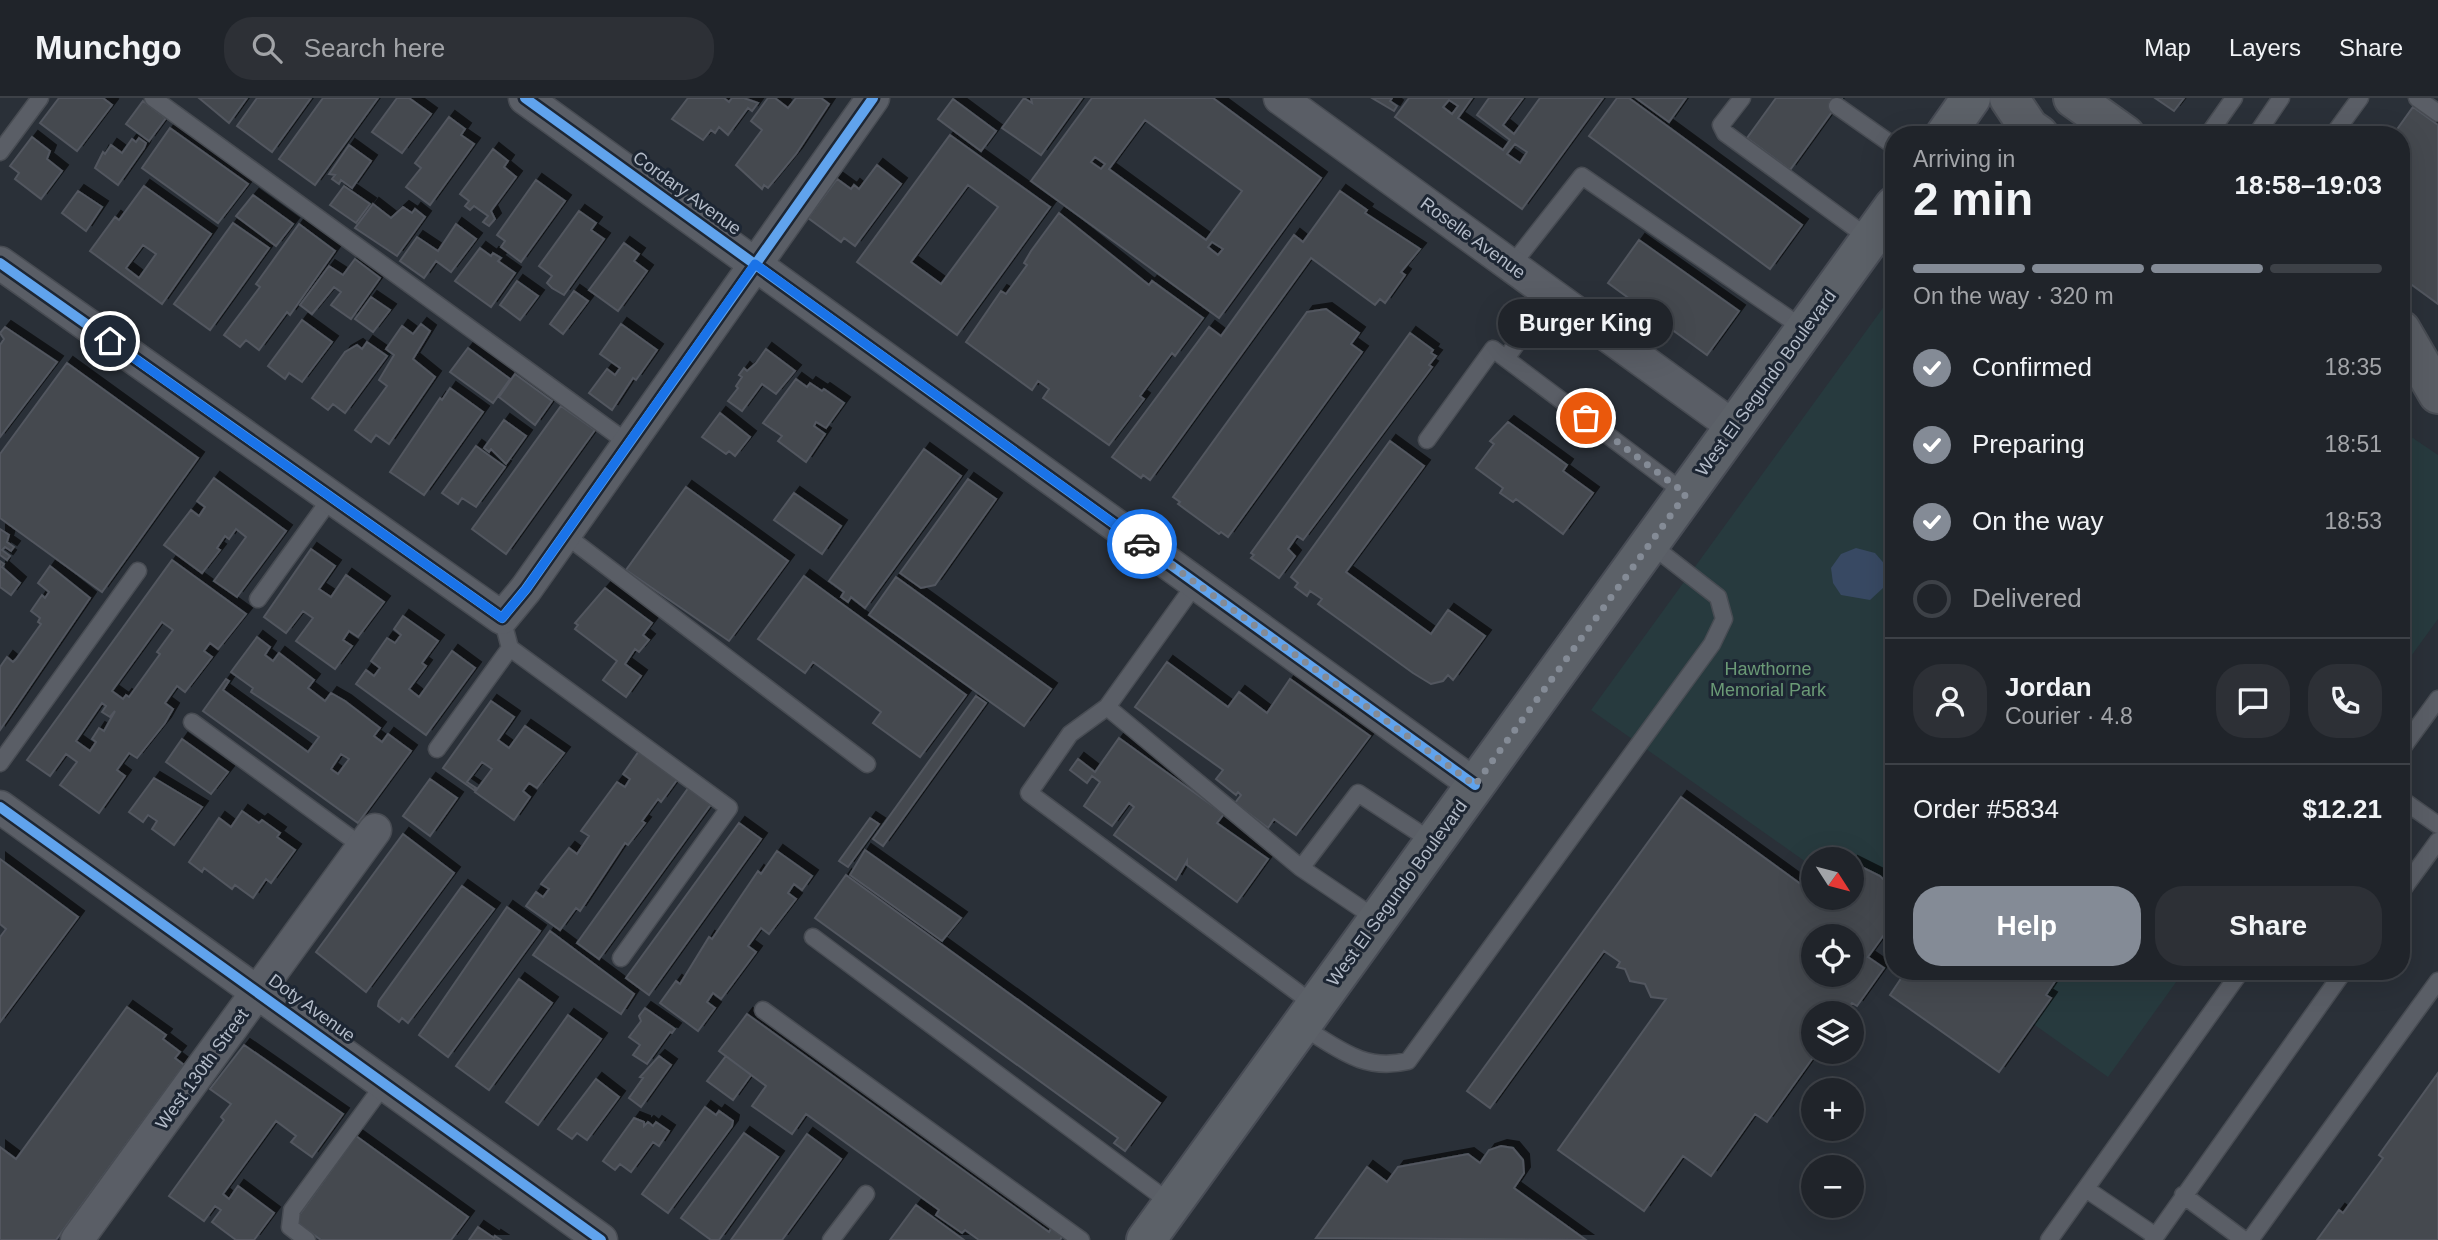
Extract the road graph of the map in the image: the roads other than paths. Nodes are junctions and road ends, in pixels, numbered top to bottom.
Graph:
1 (40, 98) edge
2 (153, 98) edge
3 (525, 98) edge
4 (873, 98) edge
5 (1280, 98) edge
6 (1742, 98) edge
7 (1971, 98) edge
8 (2009, 98) edge
9 (2281, 98) edge
10 (2360, 98) edge
11 (2417, 98) edge
12 (2229, 100) edge
13 (1837, 106) dead end
14 (2438, 113) edge
15 (1951, 126) edge
16 (2028, 126) edge
17 (2213, 126) edge
18 (2262, 126) edge
19 (2340, 126) edge
20 (1885, 140) edge
21 (0, 152) edge
22 (1885, 218) edge
23 (1870, 239) junction
24 (0, 263) edge
25 (755, 264) junction
26 (1511, 266) junction
27 (1551, 295) junction
28 (1804, 329) junction
29 (2410, 346) edge
30 (1507, 357) junction
31 (2410, 385) edge
32 (2438, 394) edge
33 (1734, 427) junction
34 (1427, 440) dead end
35 (628, 443) junction
36 (1686, 494) junction
37 (331, 498) junction
38 (564, 534) junction
39 (1650, 544) junction
40 (138, 571) dead end
41 (1196, 583) junction
42 (258, 599) dead end
43 (502, 618) junction
44 (510, 648) junction
45 (2438, 699) edge
46 (1107, 707) junction
47 (192, 722) dead end
48 (2410, 738) edge
49 (437, 749) dead end
50 (0, 763) edge
51 (867, 764) dead end
52 (1475, 785) junction
53 (2410, 805) edge
54 (0, 807) edge
55 (2438, 825) edge
56 (369, 839) joint
57 (2438, 841) edge
58 (1433, 842) junction
59 (1301, 868) junction
60 (2410, 880) edge
61 (1378, 920) junction
62 (813, 937) dead end
63 (621, 958) dead end
64 (2236, 980) edge
65 (2338, 980) edge
66 (2438, 981) edge
67 (259, 991) junction
68 (763, 1010) dead end
69 (1308, 1016) junction
70 (385, 1083) junction
71 (2086, 1189) junction
72 (866, 1194) dead end
73 (2183, 1195) junction
74 (1172, 1204) junction
75 (2154, 1238) edge
76 (77, 1240) edge
77 (307, 1240) edge
78 (601, 1240) edge
79 (831, 1240) edge
80 (1081, 1240) edge
81 (1146, 1240) edge
82 (2049, 1240) edge
83 (2244, 1240) edge
84 (2250, 1240) edge

1 - 21 lane
2 - 35 lane
3 - 25 street, Cordary Avenue
4 - 25 street
5 - 26 street, Roselle Avenue
6 - 23 lane
7 - 15 main road
8 - 16 main road
9 - 18 lane
10 - 19 lane
11 - 14 lane
12 - 17 lane
13 - 20 lane
22 - 23 main road, West El Segundo Boulevard
23 - 28 main road, West El Segundo Boulevard
24 - 37 street
25 - 35 street
25 - 41 street, Cordary Avenue
26 - 27 street, Roselle Avenue
26 - 28 lane
27 - 30 lane
27 - 33 street, Roselle Avenue
28 - 33 main road, West El Segundo Boulevard
29 - 32 main road
30 - 34 lane
30 - 36 lane
31 - 32 main road
33 - 36 main road, West El Segundo Boulevard
35 - 38 street
36 - 39 main road, West El Segundo Boulevard
37 - 42 lane
37 - 43 street
38 - 43 street
38 - 51 lane
39 - 52 main road, West El Segundo Boulevard
39 - 69 lane
40 - 50 lane
41 - 46 lane
41 - 52 street, Cordary Avenue
43 - 44 lane
44 - 49 lane
44 - 63 lane
45 - 48 lane
46 - 59 lane
46 - 69 lane
47 - 56 lane
52 - 58 main road, West El Segundo Boulevard
53 - 55 lane
54 - 67 street, Doty Avenue
56 - 67 street, West 130th Street
57 - 60 lane
58 - 59 lane
58 - 61 main road, West El Segundo Boulevard
59 - 61 lane
61 - 69 main road, West El Segundo Boulevard
62 - 74 lane
64 - 71 lane
65 - 73 lane
66 - 84 lane
67 - 70 street, Doty Avenue
67 - 76 street, West 130th Street
68 - 80 lane
69 - 74 main road, West El Segundo Boulevard
70 - 77 lane
70 - 78 street, Doty Avenue
71 - 75 lane
71 - 82 lane
72 - 79 lane
73 - 75 lane
73 - 83 lane
74 - 81 main road, West El Segundo Boulevard

